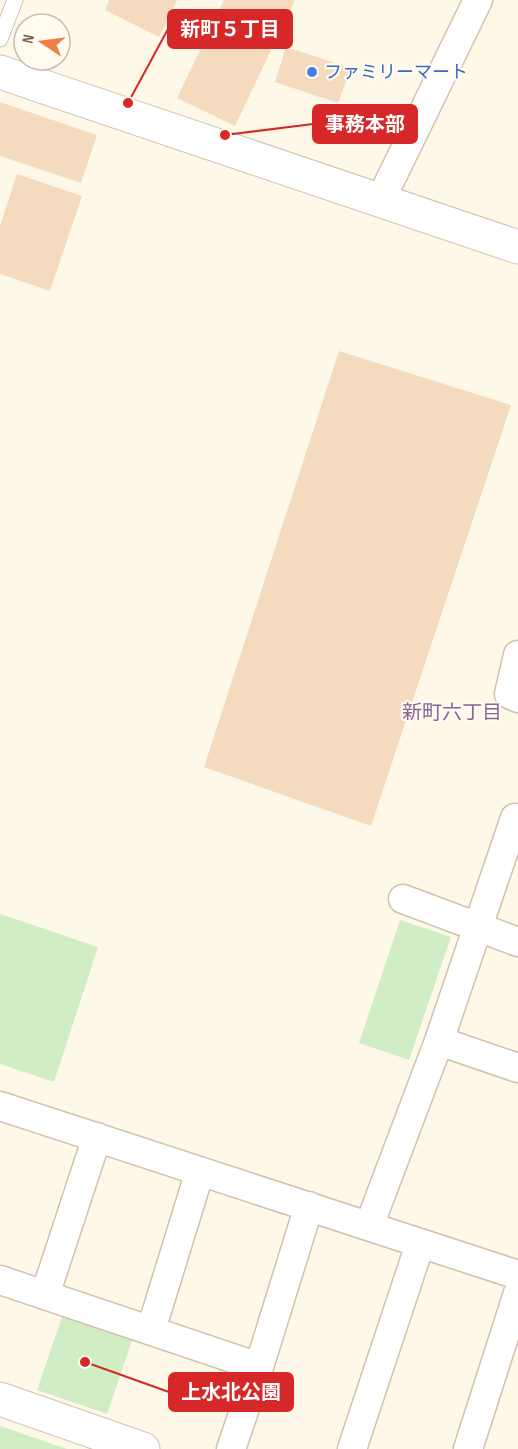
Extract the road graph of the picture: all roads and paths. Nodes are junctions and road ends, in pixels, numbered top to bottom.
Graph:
1 (15, 0) edge
2 (478, 0) edge
3 (0, 39) edge
4 (0, 72) edge
5 (380, 201) junction
6 (518, 247) edge
7 (518, 655) edge
8 (518, 698) edge
9 (518, 819) edge
10 (403, 899) dead end
11 (477, 927) junction
12 (518, 942) edge
13 (439, 1041) junction
14 (518, 1068) edge
15 (0, 1106) edge
16 (97, 1137) junction
17 (200, 1171) junction
18 (309, 1206) junction
19 (369, 1226) junction
20 (420, 1244) junction
21 (518, 1275) edge
22 (0, 1280) edge
23 (518, 1293) edge
24 (45, 1295) junction
25 (151, 1330) junction
26 (259, 1367) junction
27 (0, 1399) edge
28 (143, 1449) edge
29 (231, 1449) edge
30 (352, 1449) edge
31 (468, 1449) edge

1 - 3 lane
2 - 5 street
4 - 5 street
5 - 6 street
7 - 8 street
9 - 11 street
10 - 11 street
11 - 12 street
11 - 13 street
13 - 14 street
13 - 19 street
15 - 16 street
16 - 17 street
16 - 24 street
17 - 18 street
17 - 25 street
18 - 19 street
18 - 26 street
19 - 20 street
20 - 21 street
20 - 30 street
22 - 24 street
23 - 31 street
24 - 25 street
25 - 26 street
26 - 29 street
27 - 28 street

